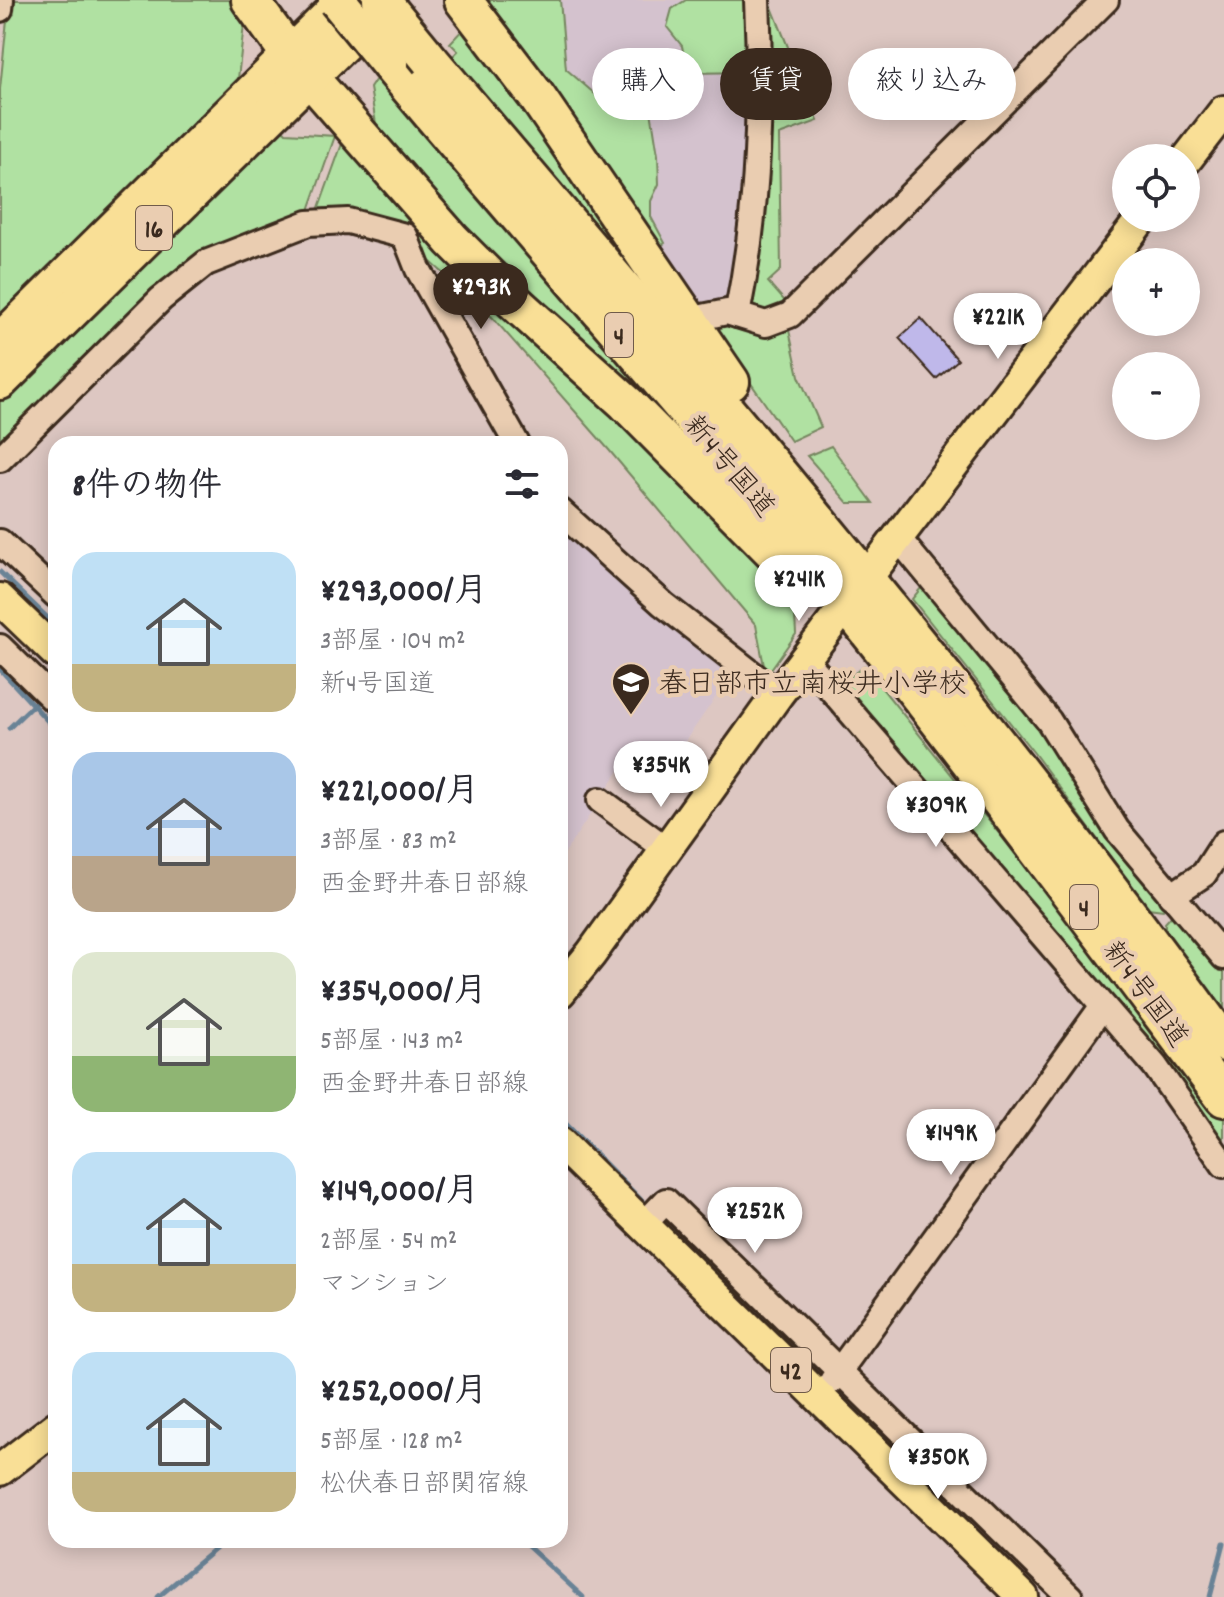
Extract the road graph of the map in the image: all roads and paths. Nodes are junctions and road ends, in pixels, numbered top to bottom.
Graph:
1 (1, 0) edge
2 (250, 0) edge
3 (337, 0) edge
4 (346, 0) edge
5 (384, 0) edge
6 (463, 0) edge
7 (757, 0) edge
8 (1106, 0) edge
9 (0, 9) edge
10 (299, 66) junction
11 (1222, 117) edge
12 (1199, 144) edge
13 (1131, 232) edge
14 (737, 315) junction
15 (688, 320) junction
16 (0, 342) edge
17 (0, 381) edge
18 (512, 436) edge
19 (0, 459) edge
20 (568, 518) edge
21 (898, 538) junction
22 (0, 542) edge
23 (48, 587) edge
24 (0, 599) edge
25 (850, 601) junction
26 (48, 645) edge
27 (0, 647) edge
28 (805, 659) junction
29 (48, 694) edge
30 (778, 694) junction
31 (600, 800) dead end
32 (1224, 843) edge
33 (666, 849) junction
34 (1173, 899) junction
35 (1127, 939) junction
36 (1224, 957) edge
37 (568, 981) edge
38 (1102, 1007) junction
39 (1224, 1043) edge
40 (1224, 1098) edge
41 (568, 1149) edge
42 (1224, 1165) edge
43 (830, 1383) junction
44 (48, 1433) edge
45 (0, 1470) edge
46 (1023, 1597) edge
47 (1070, 1597) edge

1 - 9 street
2 - 10 highway
3 - 25 highway, 新4号国道 / 4, bridge
4 - 10 highway, 16
5 - 10 highway, 16
5 - 25 highway, 新4号国道 / 4, bridge
6 - 15 highway, 4
7 - 14 street
8 - 14 street
10 - 16 highway, 16
10 - 17 highway, 16
10 - 25 highway
11 - 12 main road
13 - 21 main road
14 - 15 street
15 - 25 highway, 4
18 - 19 street
20 - 30 street
21 - 25 main road
21 - 34 street
22 - 23 street
24 - 26 main road
25 - 28 main road
25 - 35 highway, 新4号国道 / 4
25 - 35 highway
27 - 29 street
28 - 30 main road
28 - 38 street
30 - 33 main road
31 - 33 street
32 - 34 street
33 - 37 main road
34 - 35 street
34 - 36 street
35 - 39 highway, 新4号国道 / 4
35 - 40 highway, 新4号国道 / 4
38 - 42 street
38 - 43 street
41 - 43 main road, 42
43 - 46 main road, 42
43 - 47 street
44 - 45 main road

